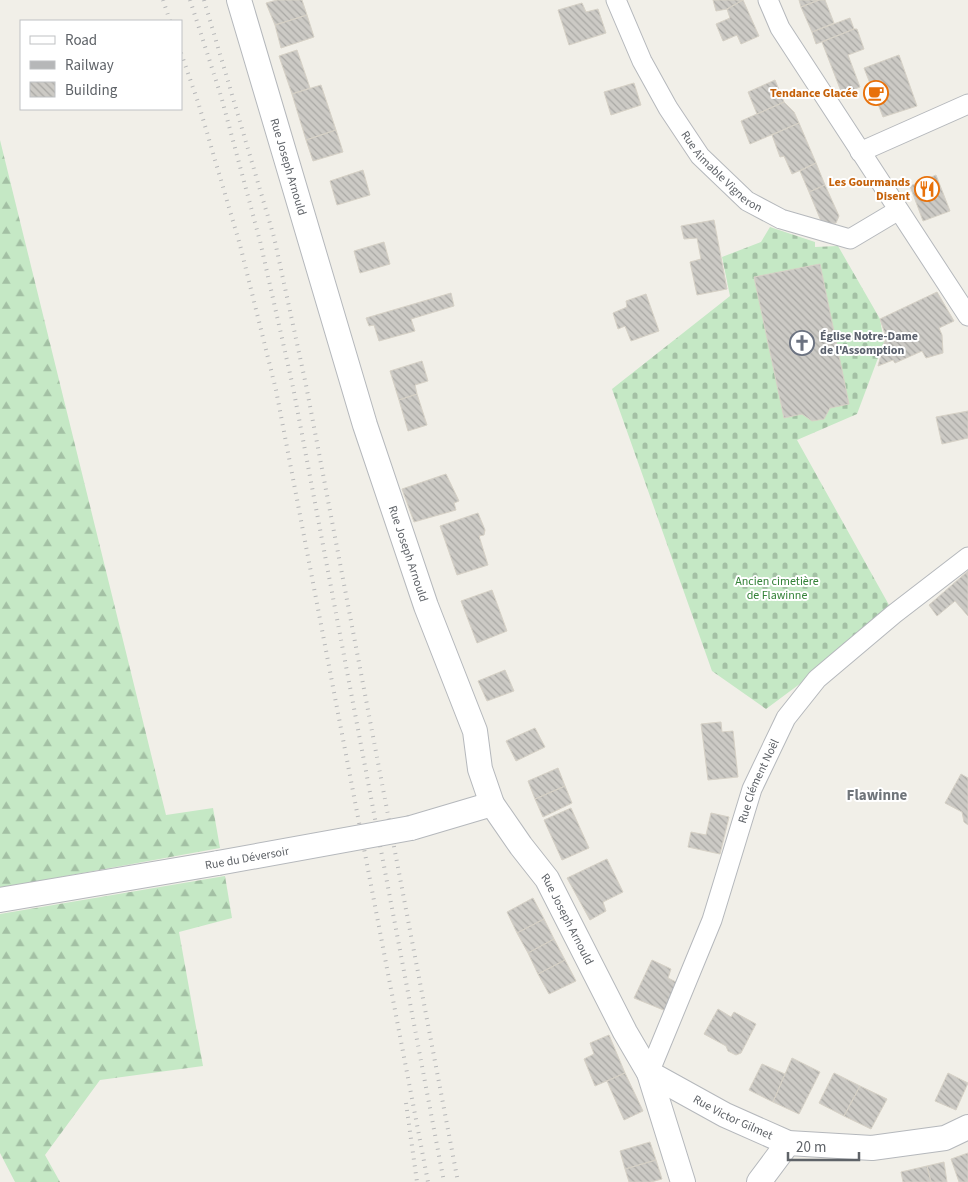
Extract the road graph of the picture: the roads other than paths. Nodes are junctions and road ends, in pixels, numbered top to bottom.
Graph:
1 (240, 0) edge
2 (616, 0) edge
3 (768, 0) edge
4 (968, 104) edge
5 (860, 152) junction
6 (897, 211) junction
7 (968, 316) edge
8 (968, 557) edge
9 (492, 804) junction
10 (0, 900) edge
11 (650, 1073) junction
12 (968, 1127) edge
13 (788, 1142) junction
14 (683, 1182) edge
15 (759, 1182) edge

1 - 9 street, Rue Joseph Arnould
2 - 6 street, Rue Aimable Vigneron
3 - 5 street
4 - 5 street
5 - 6 street
6 - 7 street
8 - 11 street, Rue Clément Noël
9 - 10 street, Rue du Déversoir, bridge
9 - 11 street, Rue Joseph Arnould
11 - 13 street, Rue Victor Gilmet
11 - 14 street
12 - 13 street, Rue Victor Gilmet
13 - 15 street

